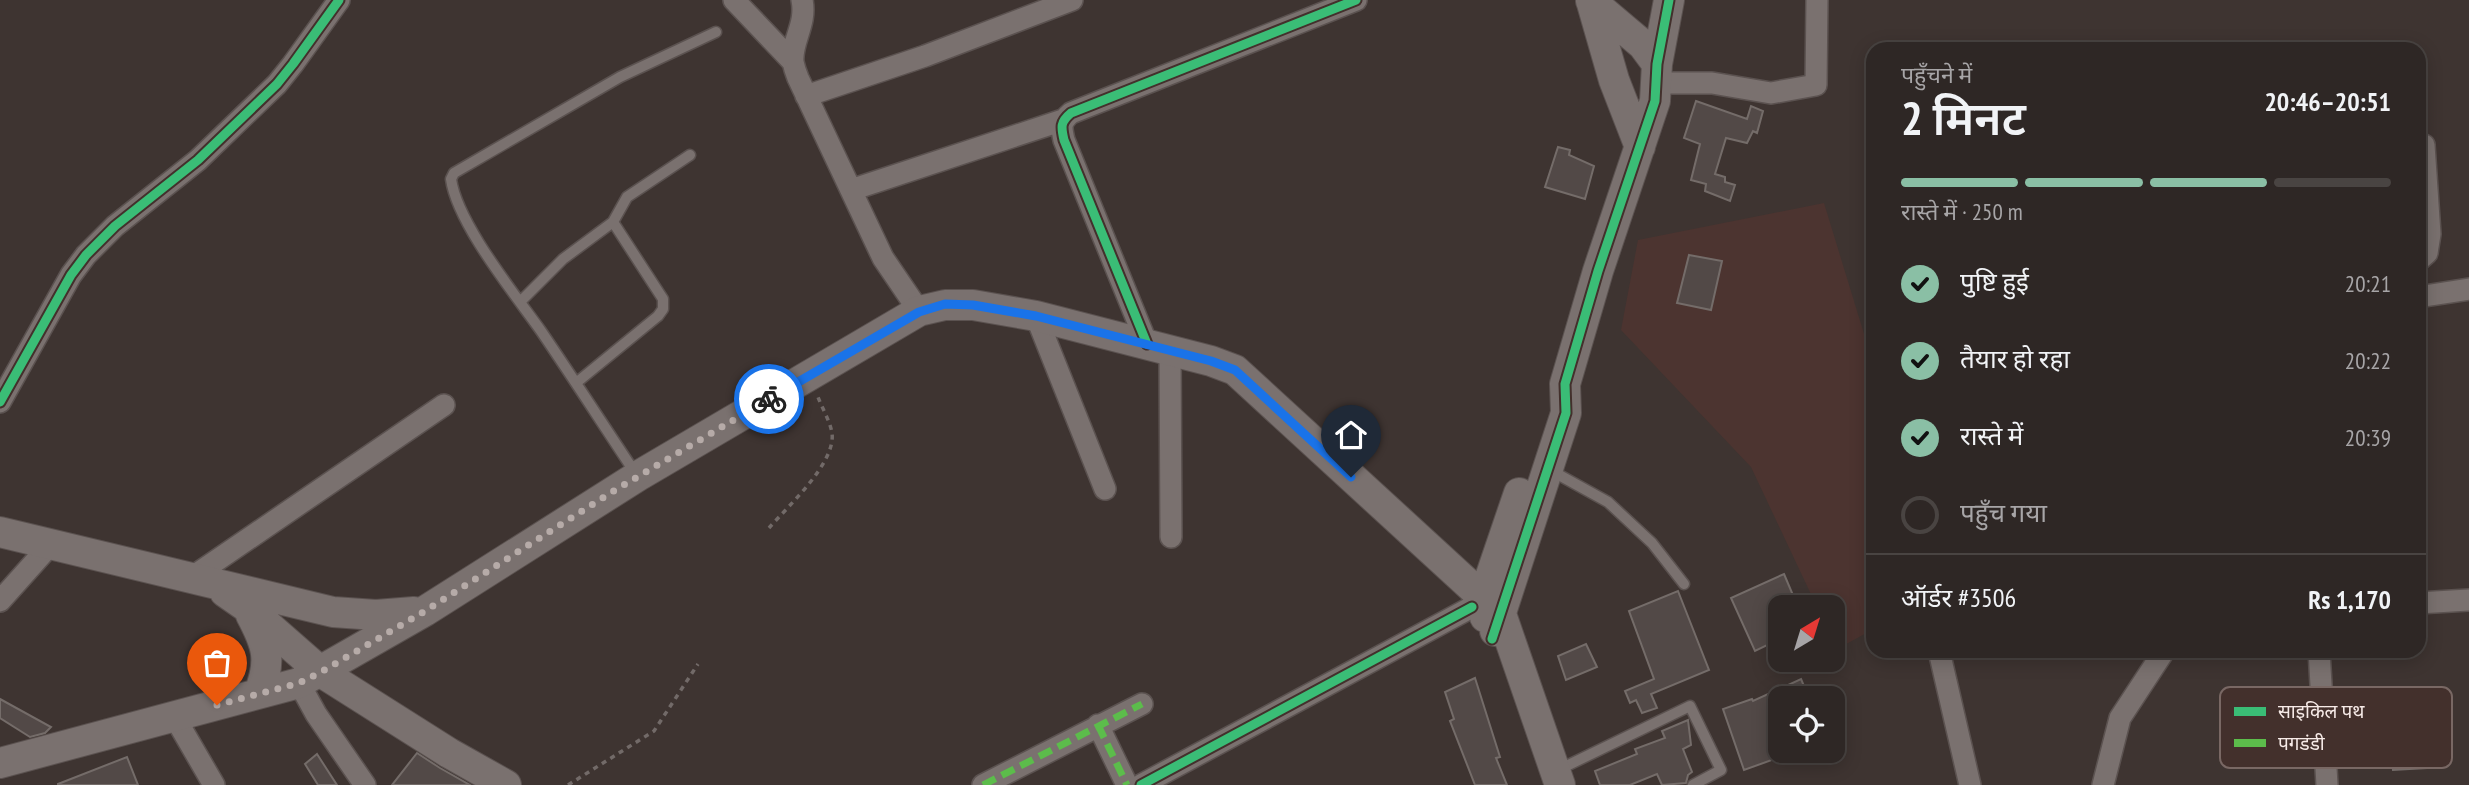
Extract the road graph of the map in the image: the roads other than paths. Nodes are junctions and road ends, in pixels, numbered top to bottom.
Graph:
1 (339, 0) edge
2 (734, 0) edge
3 (802, 0) edge
4 (1072, 0) edge
5 (1356, 0) edge
6 (1591, 0) edge
7 (1670, 0) edge
8 (1817, 0) edge
9 (716, 32) dead end
10 (793, 62) junction
11 (1656, 74) junction
12 (806, 96) junction
13 (1063, 120) junction
14 (1640, 147) junction
15 (690, 155) dead end
16 (2426, 175) edge
17 (851, 190) junction
18 (613, 222) junction
19 (2426, 254) edge
20 (2469, 289) edge
21 (2426, 297) edge
22 (520, 302) junction
23 (919, 312) junction
24 (1036, 316) junction
25 (1159, 347) junction
26 (576, 383) junction
27 (1565, 384) junction
28 (0, 402) edge
29 (444, 405) dead end
30 (1548, 469) junction
31 (638, 476) junction
32 (1105, 489) dead end
33 (0, 532) edge
34 (1171, 537) dead end
35 (51, 544) junction
36 (202, 581) junction
37 (1684, 584) dead end
38 (2469, 600) edge
39 (0, 601) edge
40 (2426, 603) edge
41 (248, 608) junction
42 (425, 611) junction
43 (1487, 616) junction
44 (1941, 658) edge
45 (2159, 658) edge
46 (2319, 658) edge
47 (310, 677) junction
48 (2321, 687) edge
49 (260, 693) junction
50 (1142, 704) dead end
51 (174, 716) junction
52 (1098, 725) junction
53 (0, 763) edge
54 (1175, 777) edge
55 (1552, 780) edge
56 (214, 785) edge
57 (365, 785) edge
58 (506, 785) edge
59 (983, 785) edge
60 (1126, 785) edge
61 (1141, 785) edge
62 (1693, 785) edge
63 (1970, 785) edge
64 (2104, 785) edge

1 - 28 street
2 - 10 street
3 - 10 street
4 - 12 street
5 - 13 street
6 - 11 main road
6 - 14 main road
7 - 11 main road
8 - 11 street
9 - 22 lane
10 - 12 street
11 - 14 main road
12 - 17 street
13 - 17 street
13 - 25 street
14 - 27 main road
15 - 18 lane
16 - 19 street
17 - 23 street
18 - 22 lane
18 - 26 lane
20 - 21 street
22 - 26 lane
23 - 24 main road
23 - 31 main road
24 - 25 main road
24 - 32 street
25 - 34 street
25 - 43 main road
26 - 31 lane
27 - 30 main road
27 - 43 main road
29 - 36 street
30 - 37 lane
30 - 43 main road
31 - 42 main road
33 - 35 main road
35 - 36 main road
35 - 39 street
36 - 41 main road
36 - 42 main road
38 - 40 street
41 - 47 main road
41 - 49 main road
42 - 47 main road
43 - 54 street
43 - 55 main road
44 - 63 street
45 - 64 street
46 - 48 street
47 - 49 main road
47 - 57 street
47 - 58 main road
49 - 51 main road
50 - 52 street
51 - 53 main road
51 - 56 street
52 - 59 street
52 - 60 street
54 - 61 street
55 - 62 lane

